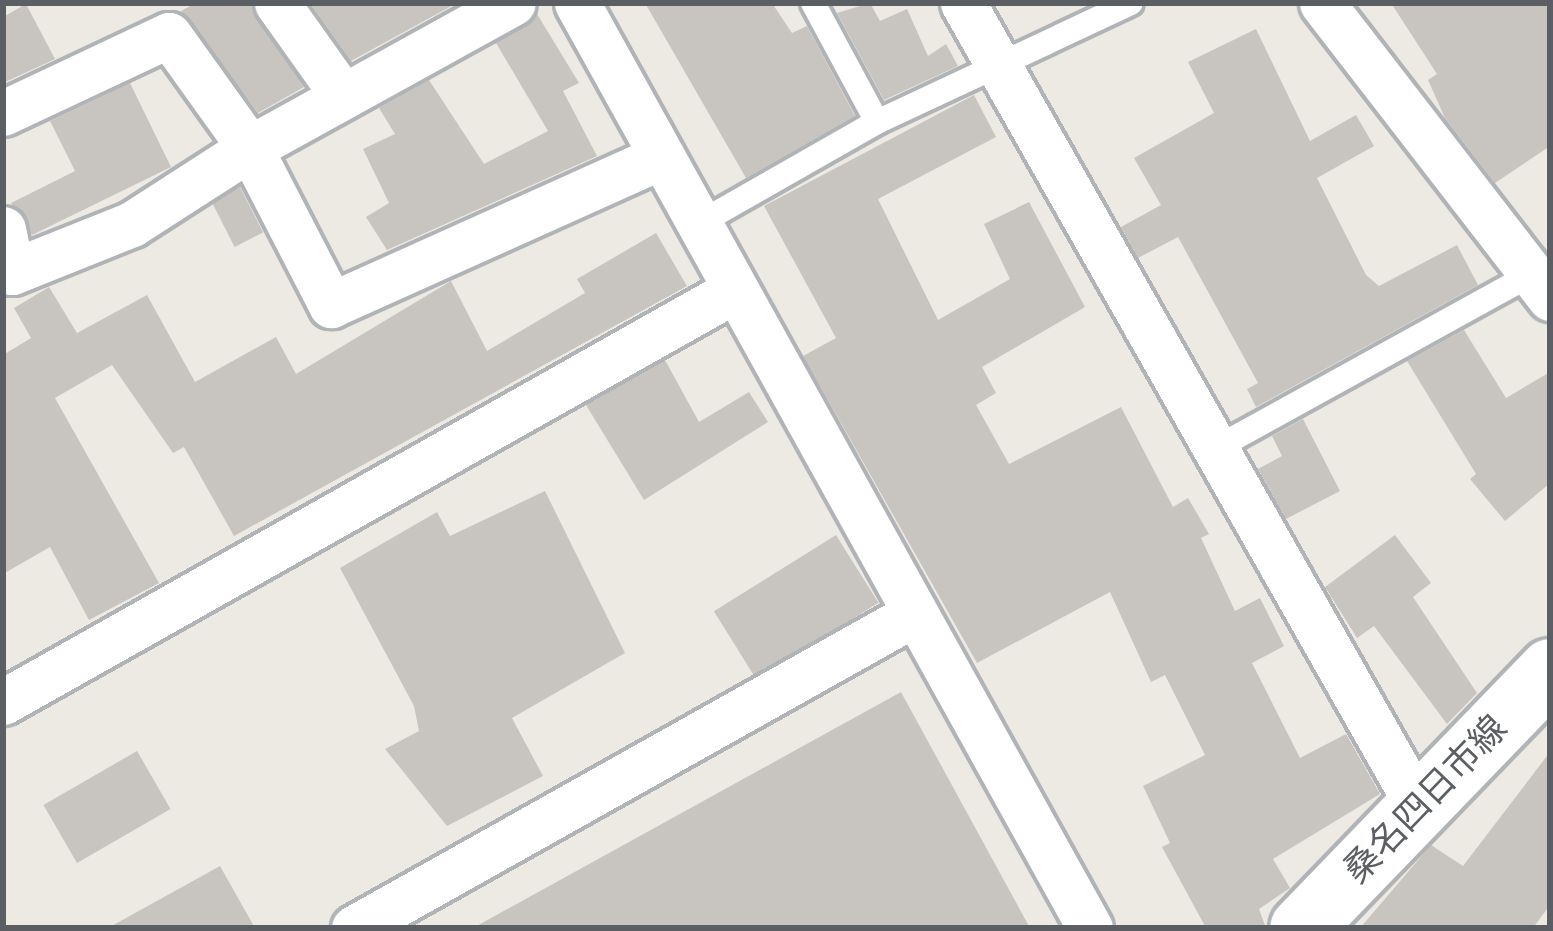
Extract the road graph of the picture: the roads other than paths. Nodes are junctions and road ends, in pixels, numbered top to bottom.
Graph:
1 (277, 3) edge
2 (513, 3) edge
3 (577, 3) edge
4 (813, 3) edge
5 (963, 3) edge
6 (1131, 3) edge
7 (1322, 3) edge
8 (1005, 69) junction
9 (343, 96) junction
10 (3, 113) edge
11 (877, 122) junction
12 (250, 148) junction
13 (660, 158) junction
14 (698, 224) junction
15 (3, 229) edge
16 (1541, 286) edge
17 (735, 290) junction
18 (1220, 446) junction
19 (914, 614) junction
20 (1550, 670) edge
21 (3, 702) edge
22 (1418, 806) junction
23 (354, 928) edge
24 (1090, 928) edge
25 (1302, 928) edge

1 - 9 street
2 - 9 street
3 - 13 street
4 - 11 lane
5 - 8 street
6 - 8 lane
7 - 16 street
8 - 11 lane
8 - 18 street
9 - 12 street
10 - 12 street
11 - 14 lane
12 - 13 street
12 - 15 street
13 - 14 street
14 - 17 street
16 - 18 lane
17 - 19 street
17 - 21 street
18 - 22 street
19 - 23 street
19 - 24 street
20 - 22 main road, 桑名四日市線
22 - 25 main road, 桑名四日市線

